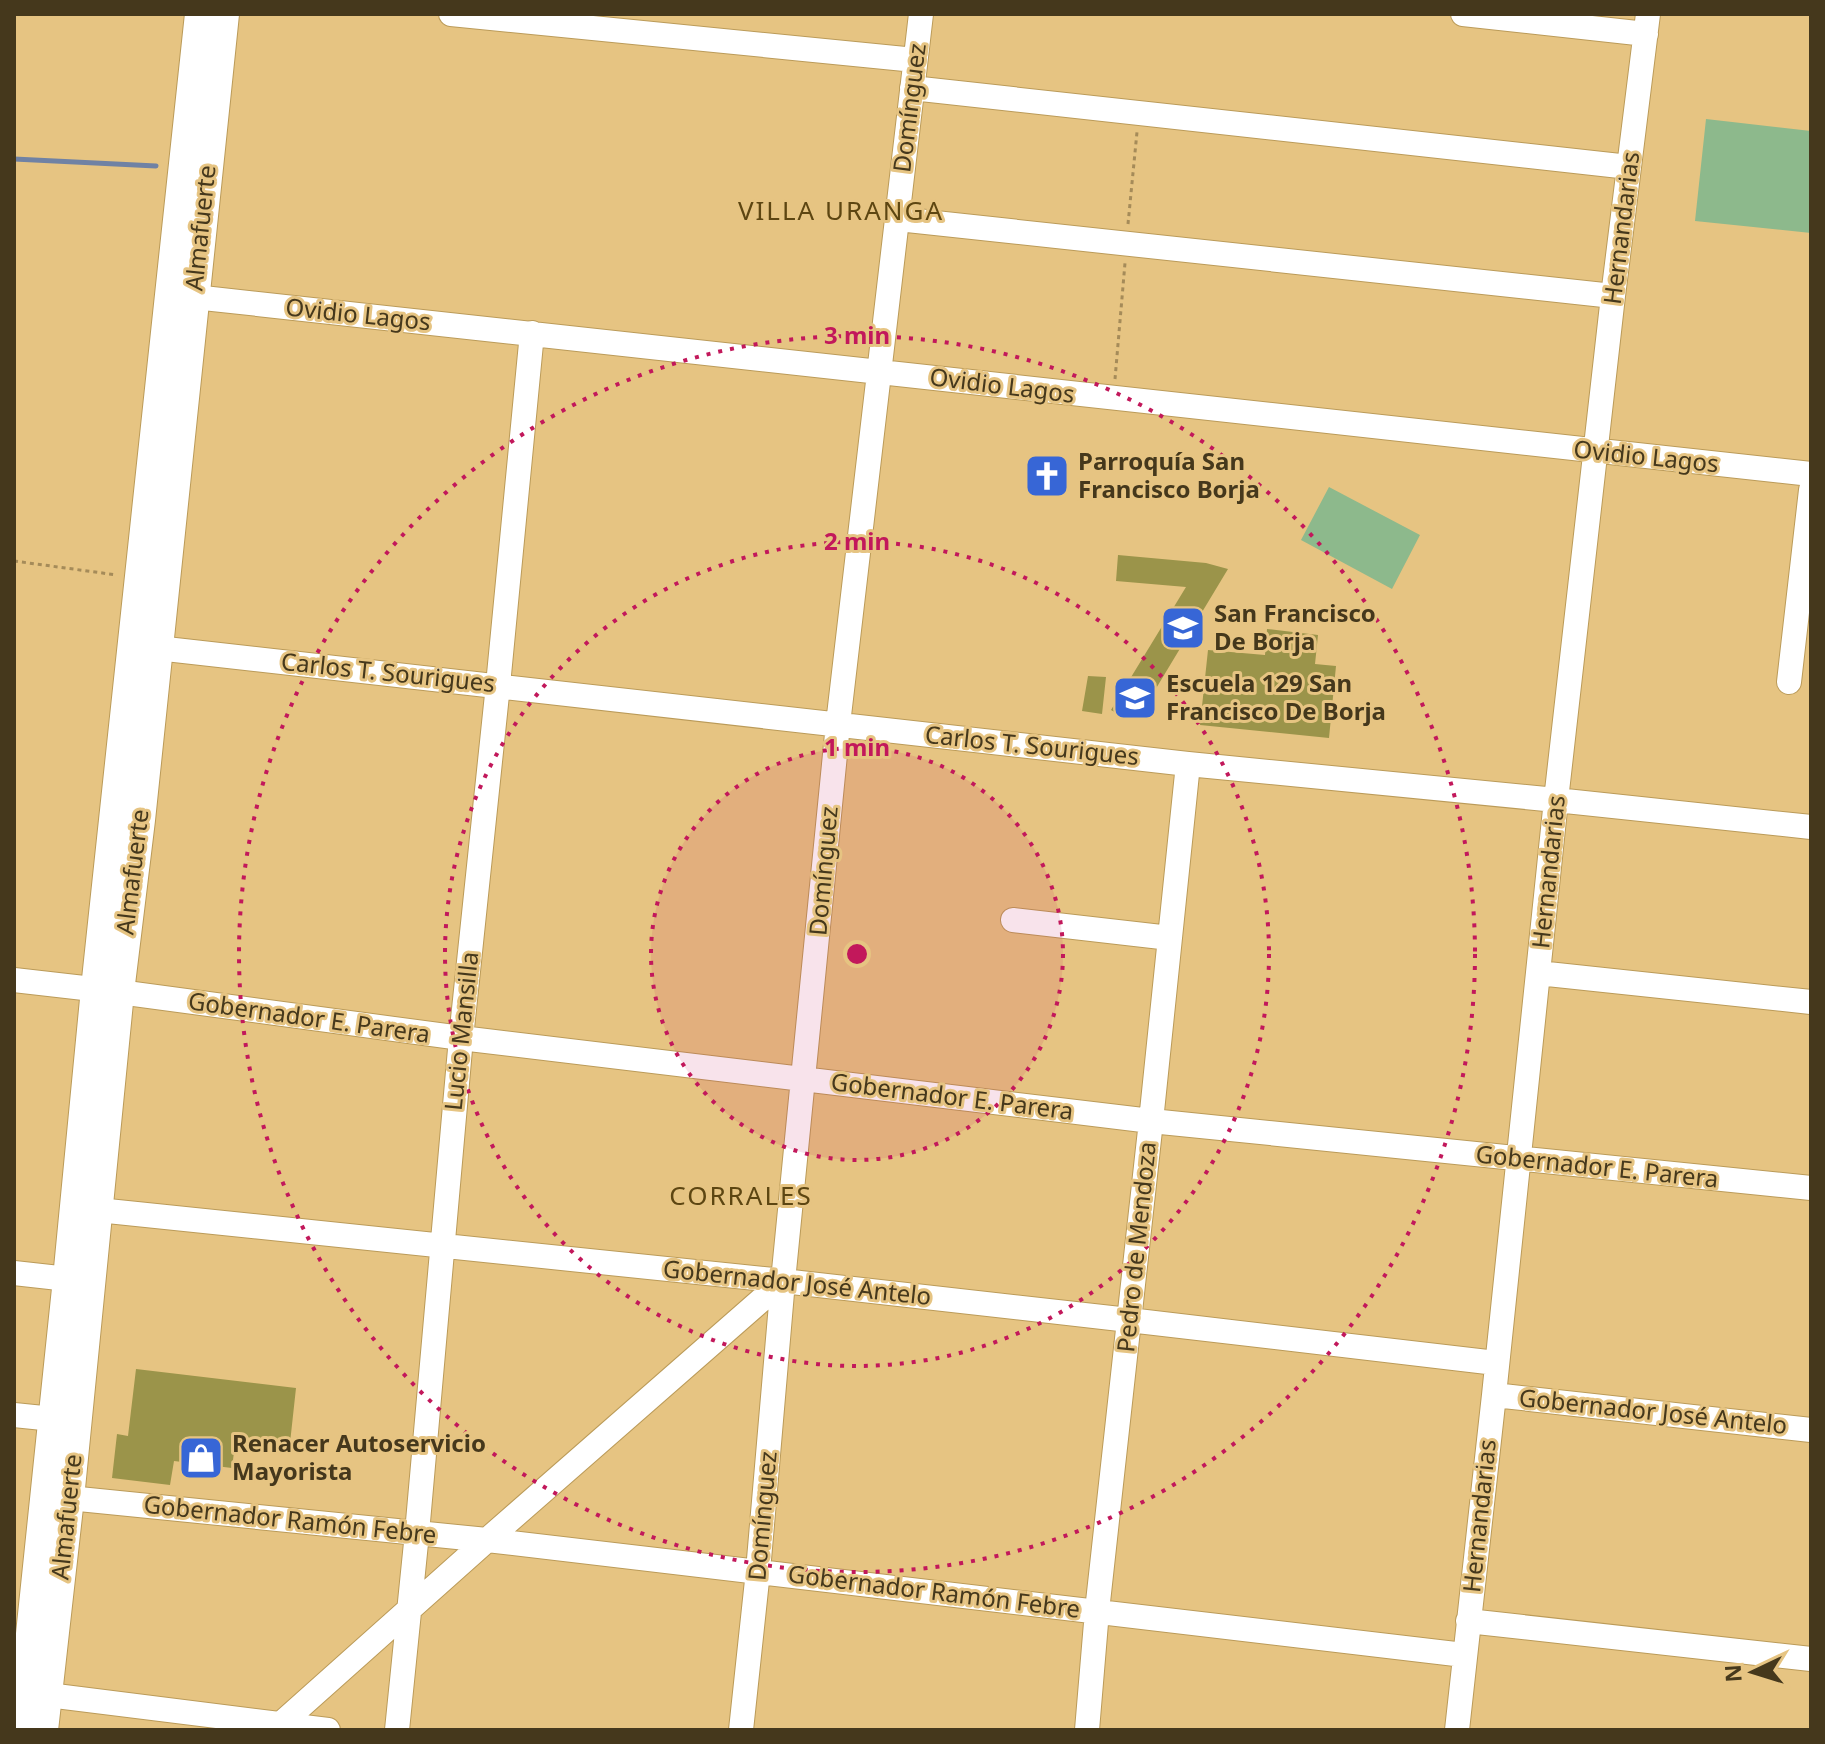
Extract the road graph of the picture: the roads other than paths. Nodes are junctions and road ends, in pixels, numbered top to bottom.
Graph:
1 (200, 14) edge
2 (224, 14) edge
3 (451, 14) edge
4 (921, 14) edge
5 (1463, 14) edge
6 (644, 23) edge
7 (1647, 24) edge
8 (915, 60) junction
9 (912, 88) junction
10 (1629, 167) junction
11 (898, 219) junction
12 (1613, 296) junction
13 (194, 297) junction
14 (532, 333) junction
15 (879, 372) junction
16 (1596, 452) junction
17 (1811, 474) edge
18 (1811, 490) edge
19 (157, 648) junction
20 (1789, 682) dead end
21 (498, 685) junction
22 (838, 724) junction
23 (1188, 764) junction
24 (1556, 800) junction
25 (1811, 827) edge
26 (1013, 920) dead end
27 (1170, 938) junction
28 (1538, 973) junction
29 (14, 980) edge
30 (107, 991) junction
31 (1811, 1002) edge
32 (461, 1038) junction
33 (804, 1078) junction
34 (1151, 1121) junction
35 (1518, 1159) junction
36 (1811, 1188) edge
37 (98, 1210) junction
38 (443, 1247) junction
39 (14, 1273) edge
40 (68, 1279) junction
41 (783, 1281) junction
42 (1129, 1320) junction
43 (1496, 1363) junction
44 (1494, 1395) junction
45 (14, 1415) edge
46 (53, 1419) junction
47 (1811, 1430) edge
48 (69, 1498) junction
49 (417, 1533) junction
50 (487, 1540) junction
51 (758, 1571) junction
52 (408, 1610) junction
53 (1097, 1611) junction
54 (1468, 1621) junction
55 (1464, 1655) junction
56 (1811, 1659) edge
57 (48, 1695) junction
58 (277, 1727) edge
59 (21, 1730) edge
60 (43, 1730) edge
61 (328, 1730) edge
62 (397, 1730) edge
63 (741, 1730) edge
64 (1087, 1730) edge
65 (1457, 1730) edge

1 - 30 main road, Almafuerte
2 - 13 main road, Almafuerte
3 - 6 street
4 - 8 street, Domínguez
5 - 7 street
6 - 8 street
7 - 10 street, Hernandarias
8 - 9 street, Domínguez
9 - 10 street
9 - 11 street, Domínguez
10 - 12 street, Hernandarias
11 - 12 street
11 - 15 street, Domínguez
12 - 16 street, Hernandarias
13 - 14 street, Ovidio Lagos
13 - 19 main road, Almafuerte
14 - 15 street, Ovidio Lagos
14 - 21 street, Lucio Mansilla
15 - 16 street, Ovidio Lagos
15 - 22 street, Domínguez
16 - 17 street, Ovidio Lagos
16 - 24 street, Hernandarias
18 - 20 street
19 - 21 street, Carlos T. Sourigues
19 - 30 main road, Almafuerte
21 - 22 street, Carlos T. Sourigues
21 - 32 street, Lucio Mansilla
22 - 23 street, Carlos T. Sourigues
22 - 33 street, Domínguez
23 - 24 street, Carlos T. Sourigues
23 - 27 street, Pedro de Mendoza
24 - 25 street, Carlos T. Sourigues
24 - 28 street, Hernandarias
26 - 27 street
27 - 34 street, Pedro de Mendoza
28 - 31 street
28 - 35 street, Hernandarias
29 - 30 street, Gobernador E. Parera
30 - 32 street, Gobernador E. Parera
30 - 37 main road, Almafuerte
30 - 40 main road, Almafuerte
32 - 33 street, Gobernador E. Parera
32 - 38 street, Lucio Mansilla
33 - 34 street, Gobernador E. Parera
33 - 41 street, Domínguez
34 - 35 street, Gobernador E. Parera
34 - 42 street, Pedro de Mendoza
35 - 36 street, Gobernador E. Parera
35 - 43 street, Hernandarias
37 - 38 street, Gobernador José Antelo
37 - 48 main road, Almafuerte
38 - 41 street, Gobernador José Antelo
38 - 49 street, Lucio Mansilla
39 - 40 street
40 - 46 main road, Almafuerte
41 - 42 street, Gobernador José Antelo
41 - 50 street
41 - 51 street, Domínguez
42 - 43 street, Gobernador José Antelo
42 - 53 street, Pedro de Mendoza
43 - 44 street, Hernandarias
44 - 47 street, Gobernador José Antelo
44 - 54 street, Hernandarias
45 - 46 street
46 - 59 main road, Almafuerte
48 - 49 street, Gobernador Ramón Febre
48 - 57 main road, Almafuerte
49 - 50 street, Gobernador Ramón Febre
49 - 52 street, Lucio Mansilla
50 - 51 street, Gobernador Ramón Febre
50 - 52 street
51 - 53 street, Gobernador Ramón Febre
51 - 63 street, Domínguez
52 - 58 street
52 - 62 street, Lucio Mansilla
53 - 55 street, Gobernador Ramón Febre
53 - 64 street, Pedro de Mendoza
54 - 55 street, Hernandarias
54 - 56 street
55 - 65 street, Hernandarias
57 - 58 street
57 - 60 main road, Almafuerte
58 - 61 street

